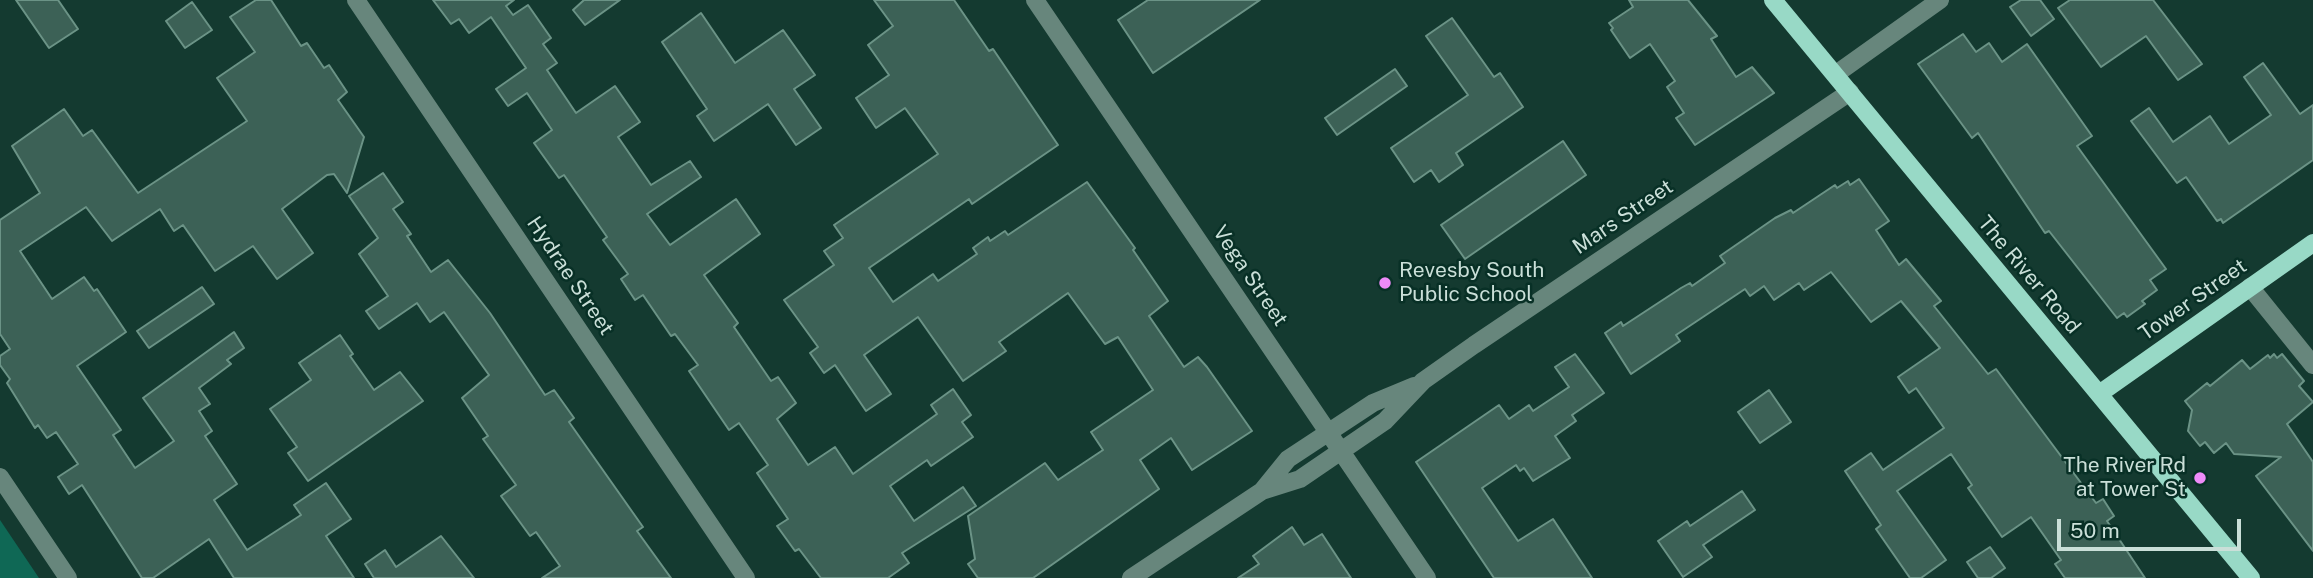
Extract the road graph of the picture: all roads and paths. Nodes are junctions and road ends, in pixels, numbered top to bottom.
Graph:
1 (356, 0) edge
2 (1035, 0) edge
3 (1773, 0) edge
4 (1940, 0) edge
5 (1836, 74) junction
6 (1850, 92) junction
7 (2313, 243) edge
8 (2250, 287) junction
9 (2313, 365) edge
10 (1423, 382) junction
11 (2099, 394) junction
12 (1328, 433) junction
13 (1341, 451) junction
14 (0, 477) edge
15 (1262, 491) junction
16 (68, 578) edge
17 (746, 578) edge
18 (1131, 578) edge
19 (1427, 578) edge
20 (2251, 578) edge

1 - 17 street, Hydrae Street
2 - 12 street, Vega Street
3 - 5 main road, The River Road
4 - 5 street
5 - 6 main road, The River Road
6 - 10 street, Mars Street
6 - 11 main road, The River Road
7 - 8 main road, Tower Street
8 - 9 street
8 - 11 main road, Tower Street
10 - 12 street, Mars Street
10 - 13 street, Mars Street
11 - 20 main road, The River Road
12 - 13 street, Vega Street
12 - 15 street, Mars Street
13 - 15 street, Mars Street
13 - 19 street, Vega Street
14 - 16 street
15 - 18 street, Mars Street

